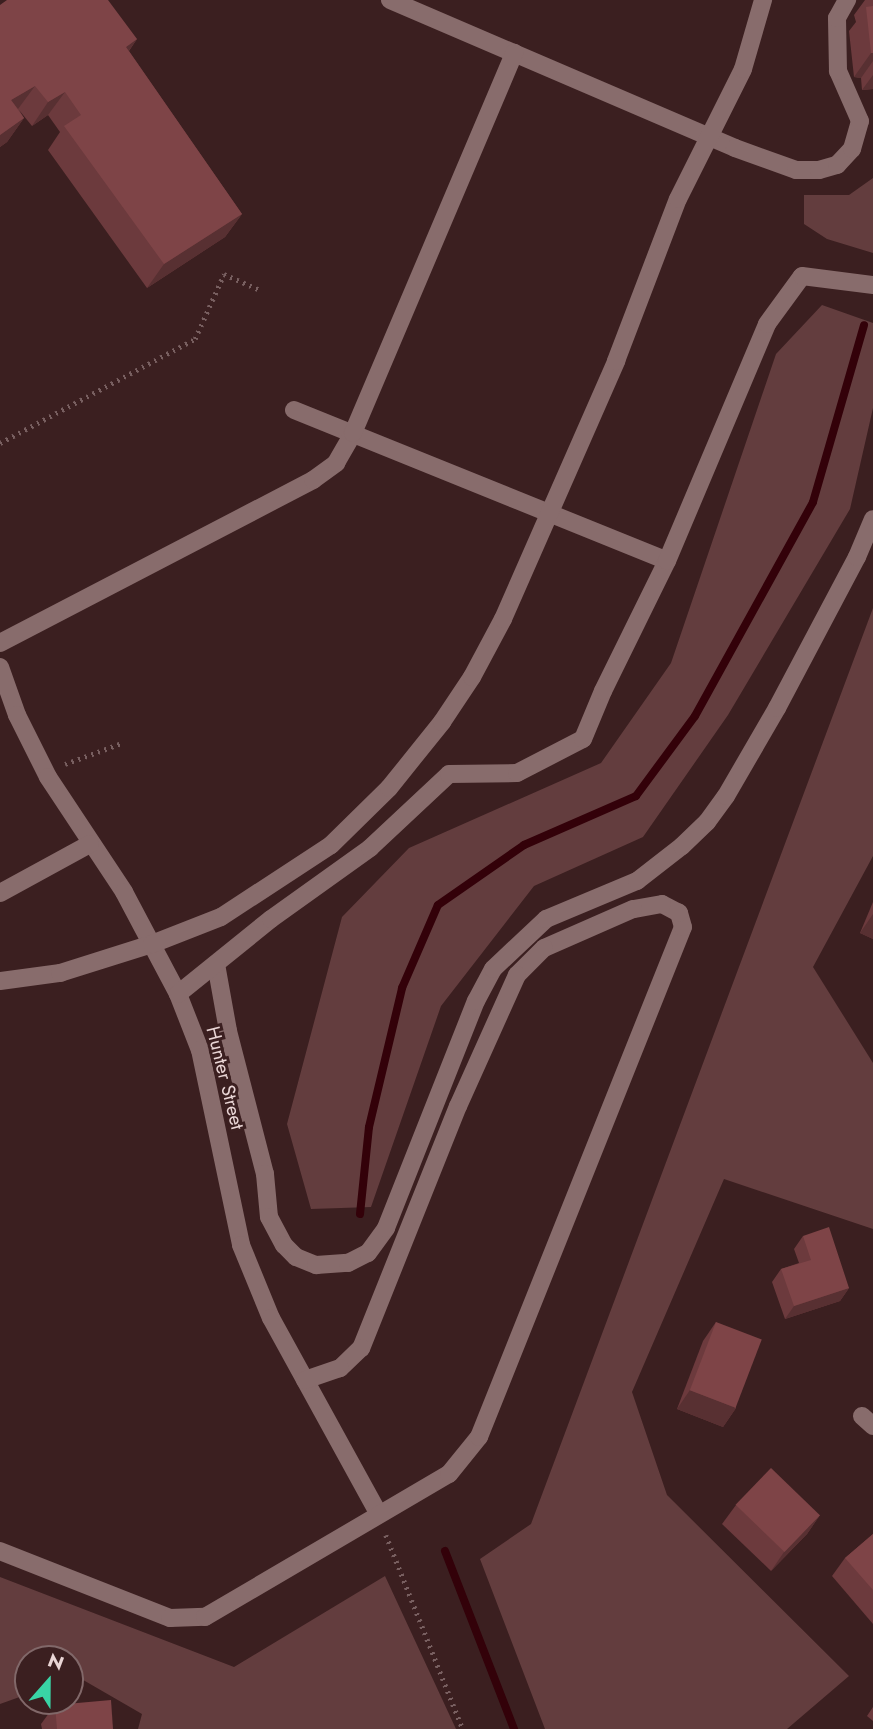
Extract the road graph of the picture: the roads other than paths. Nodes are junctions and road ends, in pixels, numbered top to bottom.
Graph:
1 (390, 0) edge
2 (763, 0) edge
3 (847, 0) edge
4 (514, 53) junction
5 (709, 137) junction
6 (873, 285) edge
7 (294, 410) dead end
8 (353, 433) junction
9 (548, 512) junction
10 (873, 519) edge
11 (667, 561) junction
12 (0, 643) edge
13 (0, 667) edge
14 (90, 844) junction
15 (0, 893) edge
16 (152, 944) junction
17 (216, 964) junction
18 (0, 981) edge
19 (178, 994) junction
20 (305, 1380) junction
21 (378, 1513) junction
22 (0, 1551) edge

1 - 4 street
2 - 5 street
3 - 5 street
4 - 5 street
4 - 8 street
5 - 9 street
6 - 11 street
7 - 8 street
8 - 9 street
8 - 12 street
9 - 11 street
9 - 16 street
10 - 17 street
11 - 17 street
13 - 14 street, Hunter Street
14 - 15 street
14 - 16 street, Hunter Street
16 - 18 street
16 - 19 street, Hunter Street
17 - 19 street
19 - 20 street, Hunter Street
20 - 21 street, Hunter Street
20 - 21 street
21 - 22 street

